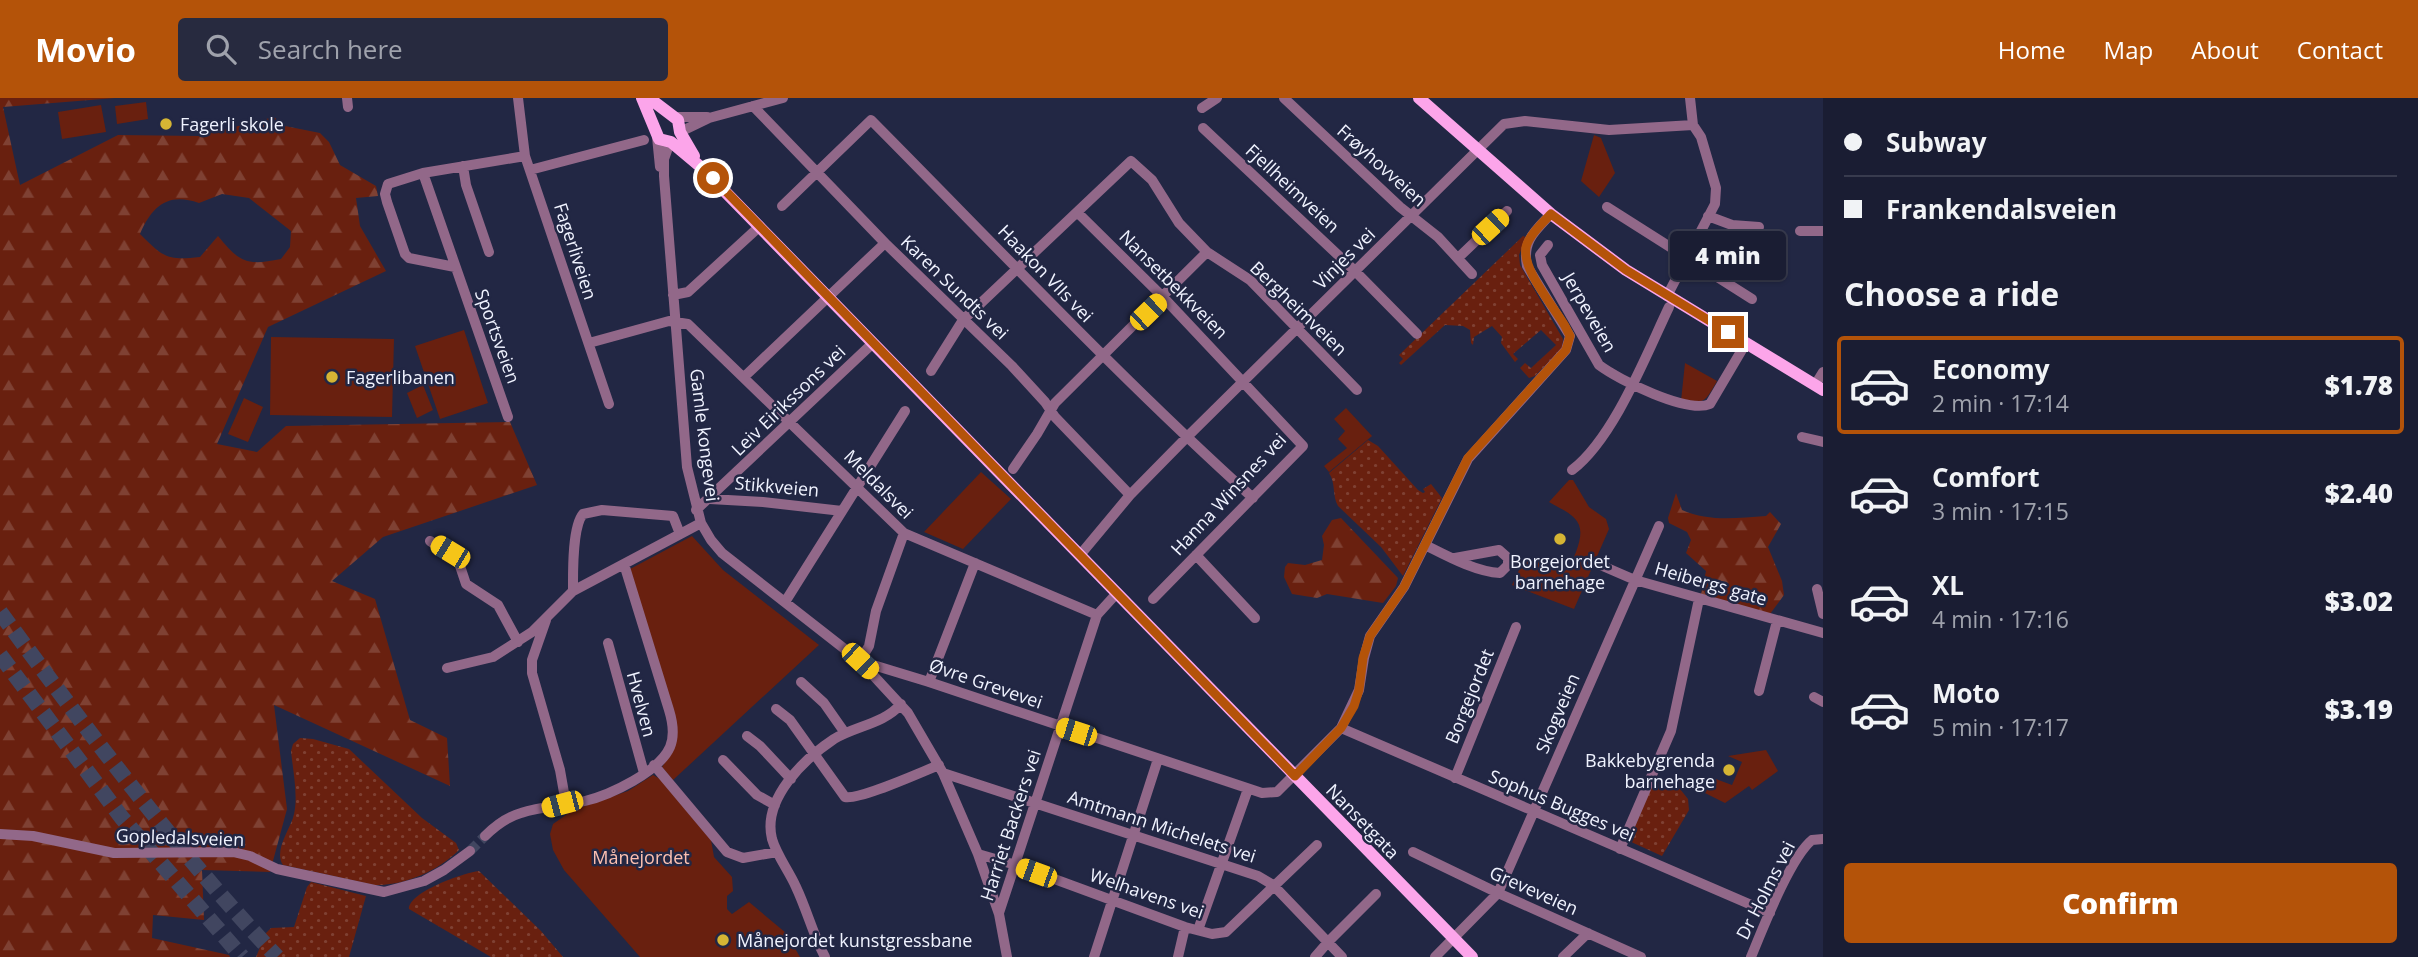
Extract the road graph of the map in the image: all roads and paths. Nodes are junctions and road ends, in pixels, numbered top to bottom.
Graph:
1 (518, 98) edge
2 (642, 98) edge
3 (649, 98) edge
4 (783, 98) edge
5 (1217, 98) edge
6 (1284, 98) edge
7 (1690, 98) edge
8 (1422, 99) edge
9 (753, 106) junction
10 (1202, 108) dead end
11 (672, 116) junction
12 (709, 118) junction
13 (1693, 125) junction
14 (1203, 128) dead end
15 (652, 135) junction
16 (675, 137) junction
17 (1476, 150) junction
18 (525, 156) junction
19 (463, 166) junction
20 (530, 170) junction
21 (817, 171) junction
22 (423, 173) junction
23 (664, 176) junction
24 (782, 206) dead end
25 (1606, 207) dead end
26 (1507, 211) dead end
27 (1078, 213) junction
28 (1551, 214) junction
29 (1410, 216) junction
30 (1708, 216) junction
31 (760, 226) junction
32 (1759, 227) dead end
33 (1800, 230) dead end
34 (1823, 231) edge
35 (885, 243) junction
36 (1548, 244) dead end
37 (489, 252) dead end
38 (1207, 252) junction
39 (1458, 258) junction
40 (1686, 258) junction
41 (454, 267) junction
42 (1018, 269) junction
43 (1355, 271) junction
44 (1472, 274) dead end
45 (673, 295) junction
46 (1163, 297) junction
47 (829, 298) junction
48 (1752, 299) dead end
49 (1668, 301) junction
50 (963, 320) junction
51 (675, 321) junction
52 (1299, 328) junction
53 (1417, 334) dead end
54 (589, 343) junction
55 (873, 343) junction
56 (1746, 343) junction
57 (1102, 356) junction
58 (931, 371) dead end
59 (1823, 372) edge
60 (744, 377) junction
61 (1244, 381) junction
62 (1632, 383) junction
63 (1819, 387) edge
64 (1357, 390) dead end
65 (609, 404) dead end
66 (1050, 410) junction
67 (905, 411) dead end
68 (508, 418) dead end
69 (790, 422) junction
70 (1802, 437) dead end
71 (1186, 438) junction
72 (1823, 443) edge
73 (1013, 469) dead end
74 (1572, 470) dead end
75 (857, 486) junction
76 (1130, 495) junction
77 (1252, 498) junction
78 (710, 499) junction
79 (696, 510) junction
80 (842, 511) junction
81 (701, 523) junction
82 (1659, 526) dead end
83 (680, 534) junction
84 (909, 536) junction
85 (430, 541) dead end
86 (1425, 545) junction
87 (1080, 555) junction
88 (1196, 555) junction
89 (1455, 558) dead end
90 (975, 563) junction
91 (624, 564) junction
92 (1598, 564) dead end
93 (1635, 580) junction
94 (1817, 589) dead end
95 (573, 591) junction
96 (1117, 593) junction
97 (1153, 599) dead end
98 (1699, 599) junction
99 (785, 602) junction
100 (548, 614) junction
101 (1823, 614) edge
102 (1097, 615) junction
103 (1255, 618) dead end
104 (1777, 621) junction
105 (1516, 627) dead end
106 (1823, 633) edge
107 (519, 642) junction
108 (608, 643) dead end
109 (860, 661) junction
110 (447, 668) dead end
111 (801, 681) dead end
112 (929, 682) junction
113 (1759, 691) dead end
114 (901, 704) junction
115 (776, 709) dead end
116 (1061, 727) junction
117 (1341, 728) junction
118 (845, 733) junction
119 (747, 736) dead end
120 (816, 754) junction
121 (1158, 759) junction
122 (723, 760) dead end
123 (654, 765) junction
124 (941, 769) junction
125 (644, 773) junction
126 (1295, 776) junction
127 (1455, 778) junction
128 (791, 779) junction
129 (1248, 789) junction
130 (1035, 803) junction
131 (566, 804) junction
132 (775, 805) junction
133 (1533, 812) junction
134 (0, 834) edge
135 (1133, 835) junction
136 (485, 836) tunnel mouth
137 (1818, 839) edge
138 (1317, 845) dead end
139 (1620, 849) junction
140 (470, 851) tunnel mouth
141 (777, 852) junction
142 (1413, 852) dead end
143 (978, 854) junction
144 (1016, 865) junction
145 (1221, 865) junction
146 (1273, 885) junction
147 (1497, 893) junction
148 (1376, 894) dead end
149 (1112, 900) junction
150 (1770, 913) junction
151 (999, 914) junction
152 (1185, 927) junction
153 (1198, 930) junction
154 (1588, 933) junction
155 (1454, 938) junction
156 (1328, 942) junction
157 (825, 957) edge
158 (1007, 957) edge
159 (1094, 957) edge
160 (1178, 957) edge
161 (1315, 957) edge
162 (1342, 957) edge
163 (1435, 957) edge
164 (1472, 957) edge
165 (1563, 957) edge
166 (1642, 957) edge
167 (1751, 957) edge

1 - 18 street, Fagerliveien
2 - 15 main road
3 - 11 main road
4 - 9 street
5 - 10 street
6 - 29 street, Frøyhovveien
7 - 13 street
8 - 17 main road
9 - 12 street
9 - 21 street, Karen Sundts vei
11 - 12 street
11 - 15 main road
11 - 16 main road
12 - 16 street
13 - 17 street, Vinjes vei
13 - 30 street
14 - 43 street, Fjellheimveien
15 - 16 main road
15 - 20 street
15 - 23 street, Gamle kongevei
16 - 23 street, Gamle kongevei
16 - 31 main road, Nansetgata
17 - 28 main road
17 - 29 street, Vinjes vei
18 - 19 street
18 - 20 street, Fagerliveien
19 - 22 street
19 - 37 street
20 - 54 street, Fagerliveien
21 - 24 street
21 - 35 street, Karen Sundts vei
21 - 42 street, Haakon VIIs vei
22 - 41 street, Sportsveien
22 - 41 street
23 - 45 street, Gamle kongevei
25 - 40 street
26 - 39 street
27 - 38 street, Bergheimveien
27 - 42 street
27 - 46 street, Nansetbekkveien
28 - 49 main road
28 - 86 street
29 - 39 street, Frøyhovveien
29 - 43 street, Vinjes vei
30 - 32 street
30 - 40 street
31 - 45 street
31 - 47 main road, Nansetgata
33 - 34 street
35 - 47 street
35 - 50 street, Karen Sundts vei
36 - 62 street, Jerpeveien
38 - 46 street
38 - 52 street, Bergheimveien
39 - 44 street, Frøyhovveien
40 - 48 street
40 - 49 street
41 - 68 street, Sportsveien
42 - 50 street
42 - 57 street, Haakon VIIs vei
43 - 52 street, Vinjes vei
43 - 53 street, Fjellheimveien
45 - 51 street, Gamle kongevei
46 - 57 street
46 - 61 street, Nansetbekkveien
47 - 55 main road, Nansetgata
47 - 60 street
49 - 56 main road
49 - 62 street
50 - 58 street
50 - 66 street, Karen Sundts vei
51 - 54 street
51 - 60 street, Meldalsvei
51 - 79 street, Gamle kongevei
52 - 61 street, Vinjes vei
52 - 64 street, Bergheimveien
54 - 65 street, Fagerliveien
55 - 69 street, Leiv Eirikssons vei
55 - 87 main road, Nansetgata
56 - 62 street, Jerpeveien
56 - 63 main road
57 - 66 street
57 - 71 street, Haakon VIIs vei
59 - 63 street
60 - 69 street, Meldalsvei
61 - 71 street, Vinjes vei
61 - 77 street, Hanna Winsnes vei
62 - 74 street
66 - 73 street
66 - 76 street, Karen Sundts vei
67 - 75 street
69 - 75 street, Meldalsvei
69 - 78 street, Leiv Eirikssons vei
70 - 72 street
71 - 76 street, Vinjes vei
71 - 77 street, Haakon VIIs vei
75 - 80 street
75 - 84 street, Meldalsvei
76 - 87 street, Vinjes vei
77 - 88 street, Hanna Winsnes vei
78 - 79 street, Leiv Eirikssons vei
78 - 80 street, Stikkveien
79 - 81 street, Gamle kongevei
80 - 99 street
81 - 83 street
81 - 99 street, Gamle kongevei
82 - 93 street, Skogveien
83 - 91 street
83 - 95 street
84 - 90 street, Meldalsvei
84 - 109 street
85 - 107 street
86 - 89 street
86 - 117 street
87 - 96 main road, Nansetgata
88 - 97 street, Hanna Winsnes vei
88 - 103 street
90 - 102 street, Meldalsvei
90 - 112 street
91 - 95 street
91 - 123 street
92 - 93 street
93 - 98 street, Heibergs gate
93 - 133 street, Skogveien
94 - 101 street
95 - 100 street
96 - 102 street, Harriet Backers vei
96 - 126 main road, Nansetgata
98 - 104 street, Heibergs gate
98 - 139 street
99 - 109 street, Gamle kongevei
100 - 107 street
100 - 131 street
102 - 116 street, Harriet Backers vei
104 - 106 street, Heibergs gate
104 - 113 street, Heibergs gate
105 - 127 street, Borgejordet
107 - 110 street
108 - 125 street, Hvelven
109 - 112 street, Øvre Grevevei
109 - 114 street, Gamle kongevei
111 - 118 street
112 - 116 street, Øvre Grevevei
114 - 118 street
114 - 124 street, Gamle kongevei
115 - 120 street
116 - 121 street, Øvre Grevevei
116 - 130 street, Harriet Backers vei
117 - 126 street
117 - 127 street, Sophus Bugges vei
118 - 120 street
119 - 128 street
120 - 124 street
120 - 128 street
121 - 129 street, Øvre Grevevei
121 - 135 street
122 - 132 street
123 - 125 street
123 - 141 street
124 - 130 street, Amtmann Michelets vei
124 - 143 street, Gamle kongevei
125 - 131 street
126 - 129 street, Øvre Grevevei
126 - 155 main road, Nansetgata
127 - 133 street, Sophus Bugges vei
128 - 132 street
129 - 145 street
130 - 135 street, Amtmann Michelets vei
130 - 144 street, Harriet Backers vei
131 - 136 street
132 - 141 street
133 - 139 street, Sophus Bugges vei
133 - 147 street, Skogveien
134 - 140 street, Gopledalsveien
135 - 145 street, Amtmann Michelets vei
135 - 149 street
137 - 150 street, Dr Holms vei
138 - 146 street, Welhavens vei
139 - 150 street, Sophus Bugges vei
141 - 157 street
142 - 147 street, Greveveien
143 - 144 street, Welhavens vei
143 - 151 street, Gamle kongevei
144 - 149 street, Welhavens vei
144 - 151 street, Harriet Backers vei
145 - 146 street, Amtmann Michelets vei
145 - 153 street
146 - 153 street, Welhavens vei
146 - 156 street, Amtmann Michelets vei
147 - 154 street, Greveveien
147 - 155 street, Skogveien
148 - 156 street
149 - 152 street, Welhavens vei
149 - 159 street
150 - 167 street, Dr Holms vei
151 - 158 street, Gamle kongevei
152 - 153 street, Welhavens vei
152 - 160 street
154 - 165 street
154 - 166 street, Greveveien
155 - 163 street, Skogveien
155 - 164 main road, Nansetgata
156 - 161 street
156 - 162 street, Amtmann Michelets vei

